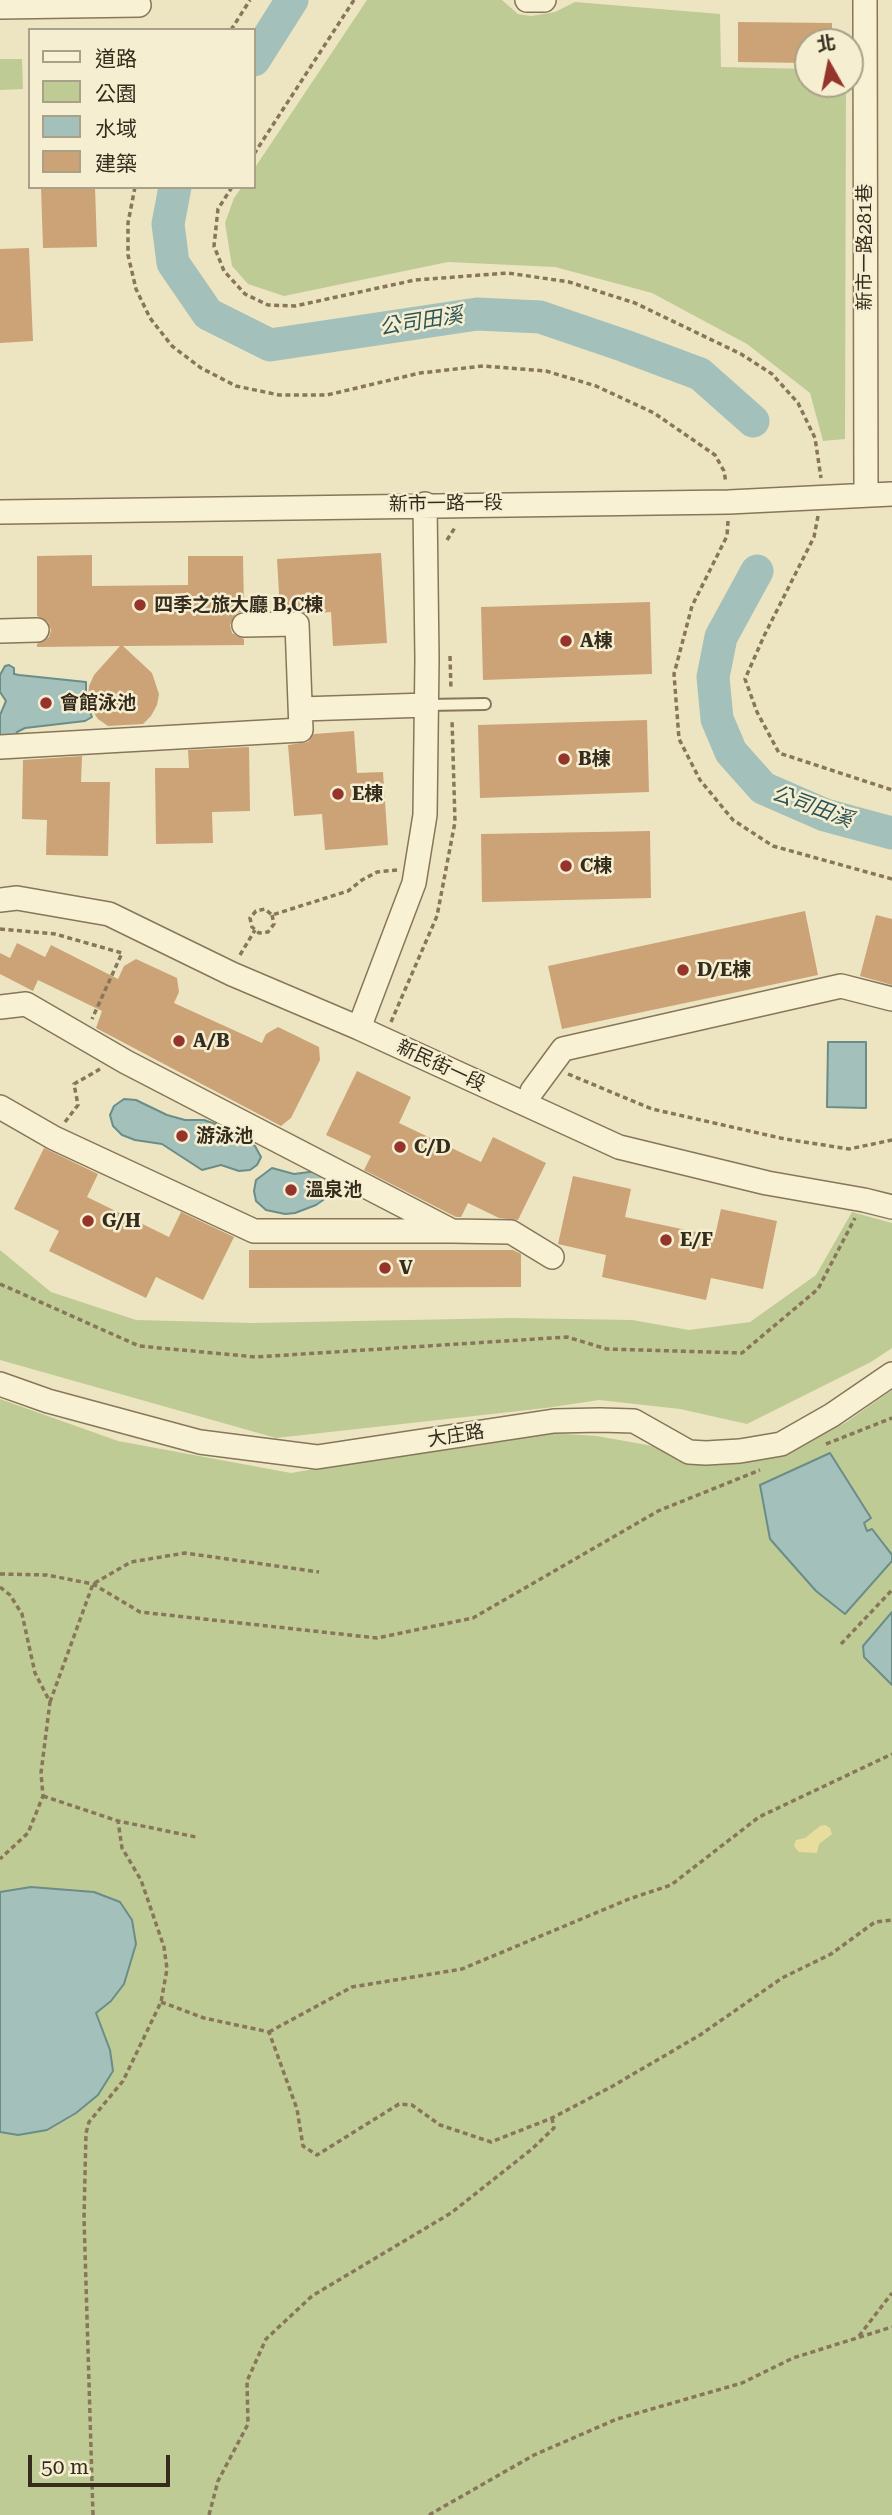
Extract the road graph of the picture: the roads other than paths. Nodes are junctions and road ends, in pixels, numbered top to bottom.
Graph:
1 (527, 0) edge
2 (544, 0) edge
3 (865, 0) edge
4 (41, 3) edge
5 (139, 5) dead end
6 (0, 7) edge
7 (866, 494) junction
8 (892, 494) edge
9 (425, 504) junction
10 (0, 512) edge
11 (244, 625) dead end
12 (37, 630) dead end
13 (0, 631) edge
14 (485, 704) dead end
15 (427, 705) junction
16 (301, 709) junction
17 (0, 747) edge
18 (0, 900) edge
19 (892, 999) edge
20 (0, 1007) edge
21 (359, 1028) junction
22 (532, 1091) dead end
23 (0, 1107) edge
24 (892, 1207) edge
25 (452, 1231) junction
26 (552, 1257) dead end
27 (892, 1374) edge
28 (0, 1384) edge

1 - 2 street
3 - 7 street, 新市一路281巷
4 - 5 street
4 - 6 street
7 - 8 street, 新市一路一段
7 - 9 street, 新市一路一段
9 - 10 street, 新市一路一段
9 - 15 street
11 - 16 street
12 - 13 street
14 - 15 lane
15 - 16 street
15 - 21 street
16 - 17 street
18 - 21 street, 新民街一段
19 - 22 street
20 - 25 street
21 - 24 street, 新民街一段
23 - 25 street
25 - 26 street
27 - 28 street, 大庄路

